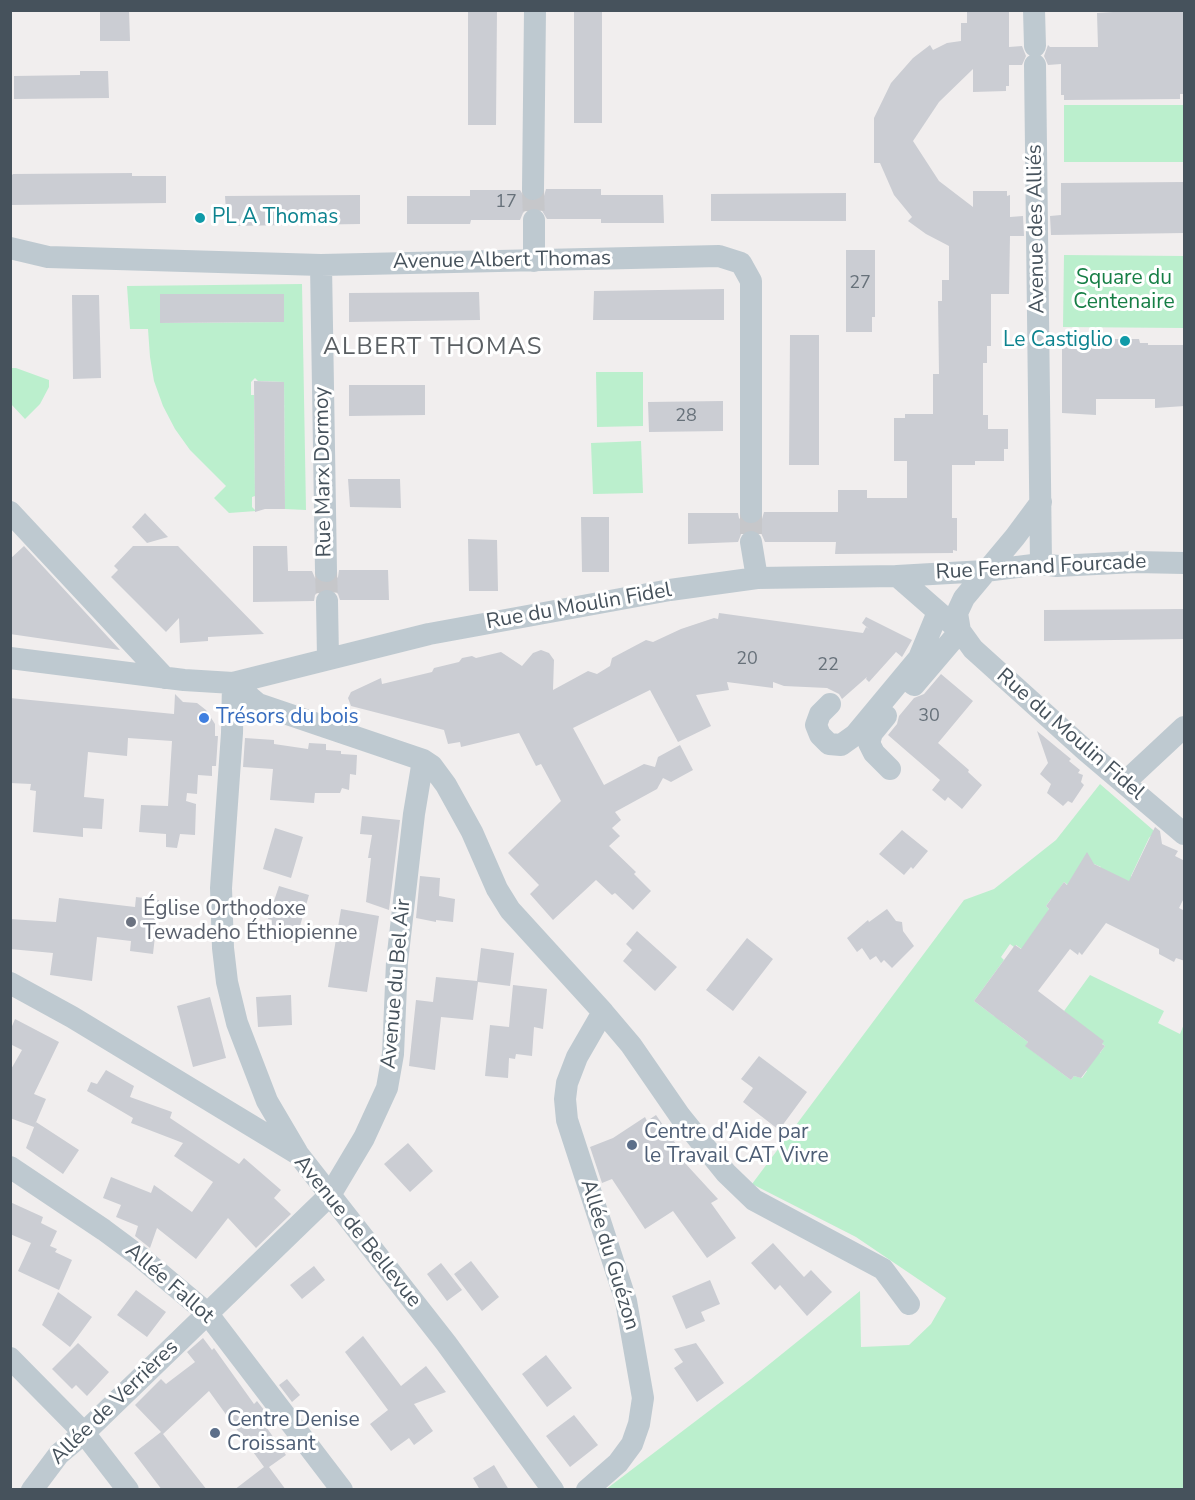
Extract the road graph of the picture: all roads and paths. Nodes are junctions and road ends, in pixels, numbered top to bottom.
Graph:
1 (535, 10) edge
2 (1034, 10) edge
3 (533, 189) tunnel mouth
4 (534, 220) tunnel mouth
5 (10, 249) edge
6 (534, 261) junction
7 (321, 265) junction
8 (1041, 502) junction
9 (10, 512) edge
10 (751, 512) tunnel mouth
11 (751, 542) tunnel mouth
12 (1185, 563) edge
13 (1041, 564) junction
14 (326, 571) tunnel mouth
15 (985, 571) junction
16 (897, 576) junction
17 (757, 578) junction
18 (327, 600) tunnel mouth
19 (938, 612) junction
20 (960, 632) junction
21 (10, 658) edge
22 (328, 658) junction
23 (175, 679) junction
24 (233, 683) junction
25 (830, 704) dead end
26 (1185, 728) edge
27 (423, 760) junction
28 (890, 769) dead end
29 (1124, 783) junction
30 (1185, 834) edge
31 (10, 983) edge
32 (603, 1012) junction
33 (298, 1154) junction
34 (10, 1167) edge
35 (330, 1195) junction
36 (909, 1304) dead end
37 (207, 1313) junction
38 (10, 1359) edge
39 (84, 1433) junction
40 (32, 1490) edge
41 (129, 1490) edge
42 (342, 1490) edge
43 (553, 1490) edge
44 (586, 1490) edge

1 - 3 street
2 - 8 street, Avenue des Alliés
4 - 6 street
5 - 7 street, Avenue Albert Thomas
6 - 7 street, Avenue Albert Thomas
6 - 10 street, Avenue Albert Thomas
7 - 14 street, Rue Marx Dormoy
8 - 13 street, Avenue des Alliés
8 - 15 street
9 - 23 street
11 - 17 street
12 - 13 street, Rue Fernand Fourcade
13 - 15 street, Rue Fernand Fourcade
15 - 16 street, Rue Fernand Fourcade
15 - 20 street
16 - 17 street, Rue du Moulin Fidel
16 - 19 street, Rue du Moulin Fidel
17 - 22 street, Rue du Moulin Fidel
18 - 22 street
19 - 20 street, Rue du Moulin Fidel
19 - 25 street
20 - 28 street
20 - 29 street, Rue du Moulin Fidel
21 - 23 street, Rue du Moulin Fidel
22 - 24 street, Rue du Moulin Fidel
23 - 24 street, Rue du Moulin Fidel
24 - 27 street
24 - 33 street
26 - 29 street
27 - 32 street
27 - 35 street, Avenue du Bel Air
29 - 30 street, Rue du Moulin Fidel
31 - 33 street, Avenue de Bellevue
32 - 36 street
32 - 44 street, Allée du Guézon
33 - 35 street, Avenue de Bellevue
34 - 37 street, Allée Fallot
35 - 37 street, Allée de Verrières
35 - 43 street, Avenue de Bellevue
37 - 39 street, Allée de Verrières
37 - 42 street, Allée Fallot
38 - 39 street
39 - 40 street, Allée de Verrières
39 - 41 street

